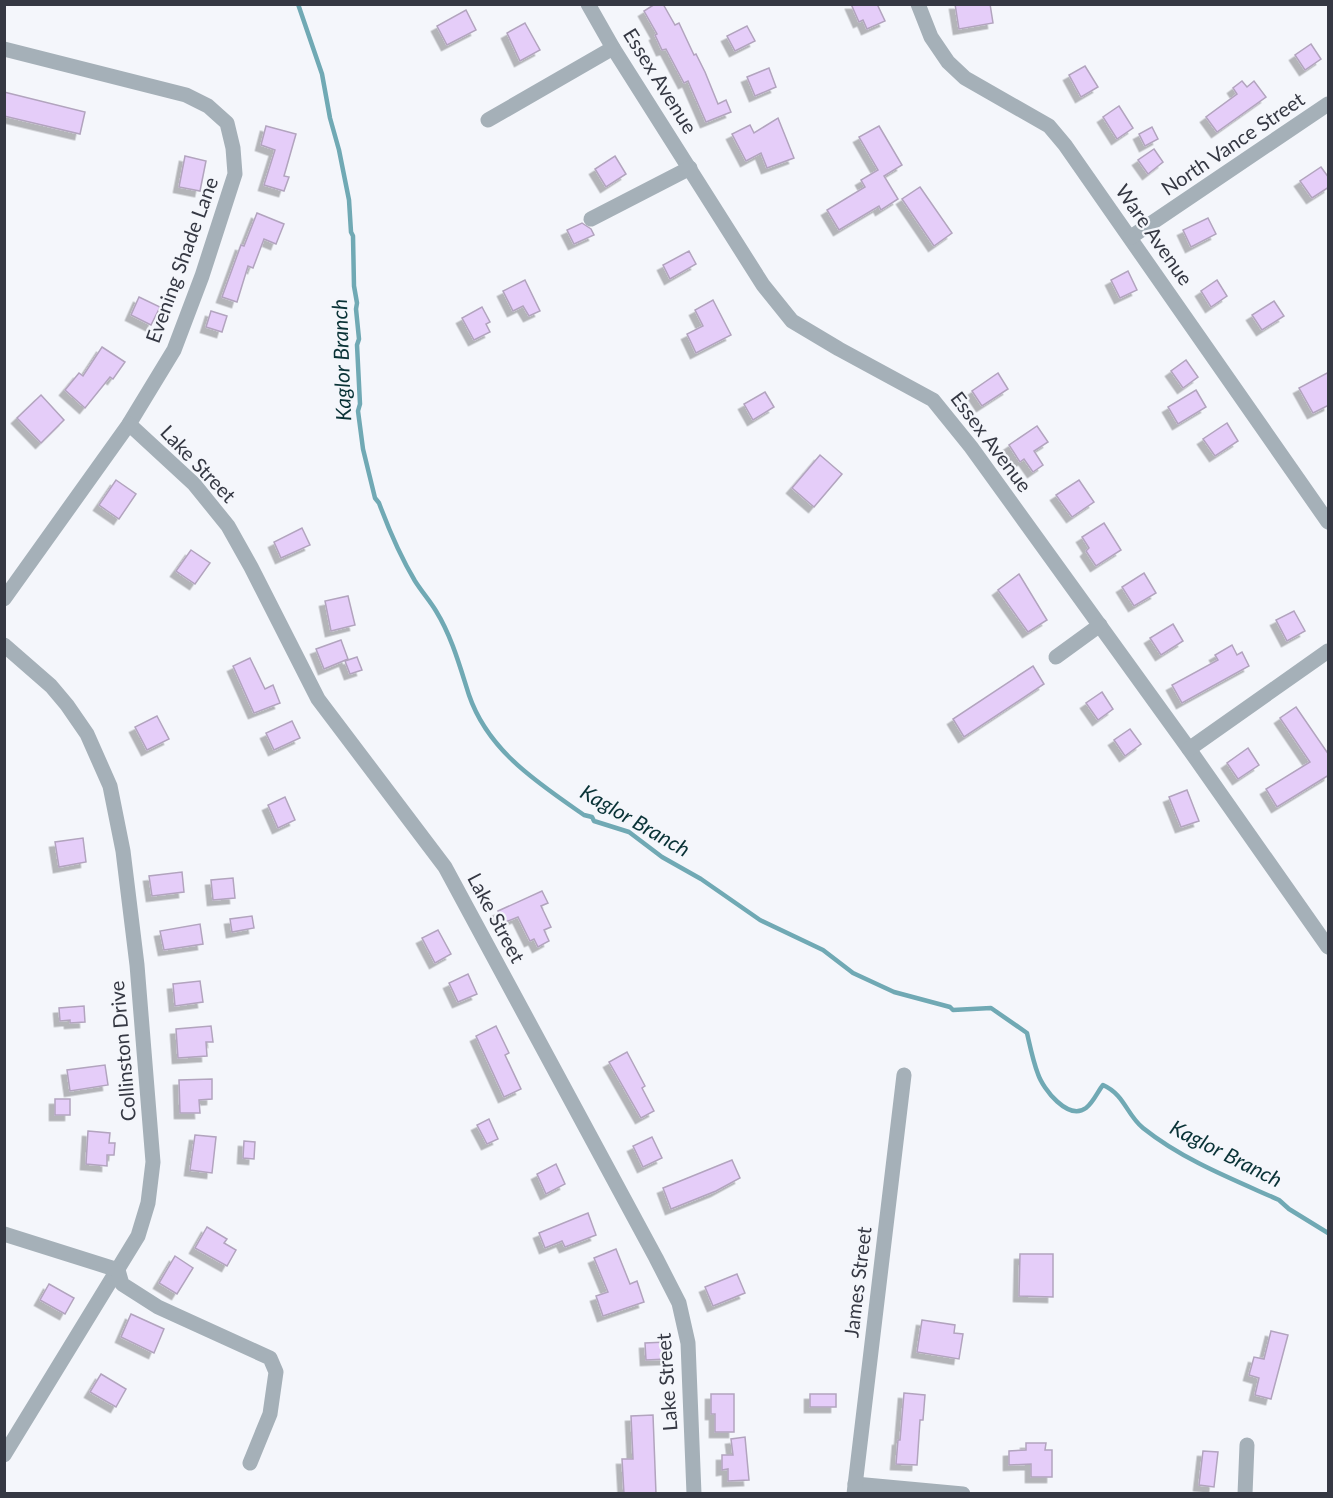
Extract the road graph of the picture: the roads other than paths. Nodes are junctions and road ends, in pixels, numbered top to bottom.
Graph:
1 (588, 4) edge
2 (918, 4) edge
3 (614, 48) junction
4 (4, 49) edge
5 (1329, 104) edge
6 (488, 120) dead end
7 (690, 168) junction
8 (591, 219) dead end
9 (1131, 237) junction
10 (129, 424) junction
11 (1329, 522) edge
12 (4, 599) edge
13 (1100, 625) junction
14 (4, 645) edge
15 (1329, 651) edge
16 (1056, 657) dead end
17 (1189, 749) junction
18 (1329, 947) edge
19 (904, 1075) dead end
20 (4, 1234) edge
21 (118, 1270) junction
22 (1247, 1445) dead end
23 (4, 1455) edge
24 (250, 1463) dead end
25 (854, 1489) edge
26 (694, 1494) edge
27 (963, 1494) edge
28 (1245, 1494) edge

1 - 3 street, Essex Avenue
2 - 9 street, Ware Avenue
3 - 6 street
3 - 7 street, Essex Avenue
4 - 10 street, Evening Shade Lane
5 - 9 street, North Vance Street
7 - 8 street
7 - 13 street, Essex Avenue
9 - 11 street, Ware Avenue
10 - 12 street, Evening Shade Lane
10 - 26 street, Lake Street
13 - 16 street
13 - 17 street, Essex Avenue
14 - 21 street, Collinston Drive
15 - 17 street
17 - 18 street, Essex Avenue
19 - 25 street, James Street
20 - 21 street
21 - 23 street, Collinston Drive
21 - 24 street
22 - 28 street
25 - 27 street

